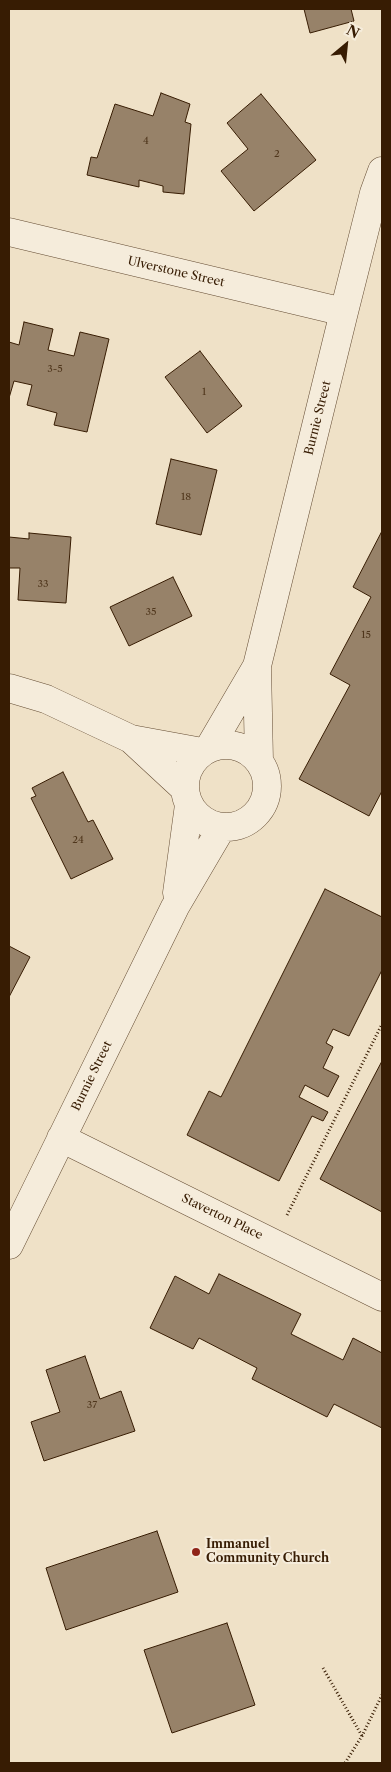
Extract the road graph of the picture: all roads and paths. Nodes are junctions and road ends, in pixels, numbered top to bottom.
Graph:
1 (382, 171) edge
2 (9, 232) edge
3 (344, 312) junction
4 (257, 666) junction
5 (9, 688) edge
6 (132, 739) junction
7 (205, 750) junction
8 (259, 761) junction
9 (187, 797) junction
10 (222, 827) junction
11 (175, 907) junction
12 (382, 1024) edge
13 (61, 1138) junction
14 (273, 1243) junction
15 (9, 1245) edge
16 (382, 1296) edge
17 (323, 1668) dead end
18 (382, 1694) edge
19 (362, 1736) junction
20 (345, 1763) edge

1 - 3 street, Burnie Street
2 - 3 street, Ulverstone Street
3 - 4 street, Burnie Street
4 - 7 street, Burnie Street
4 - 8 street, Burnie Street
5 - 6 street
6 - 7 street
6 - 9 street
7 - 8 street
7 - 9 street
8 - 10 street
9 - 10 street
9 - 11 street, Burnie Street
10 - 11 street, Burnie Street
11 - 13 street, Burnie Street
12 - 14 path
13 - 14 street, Staverton Place
13 - 15 street, Burnie Street
14 - 16 street, Staverton Place
17 - 19 path
18 - 19 path
19 - 20 path

